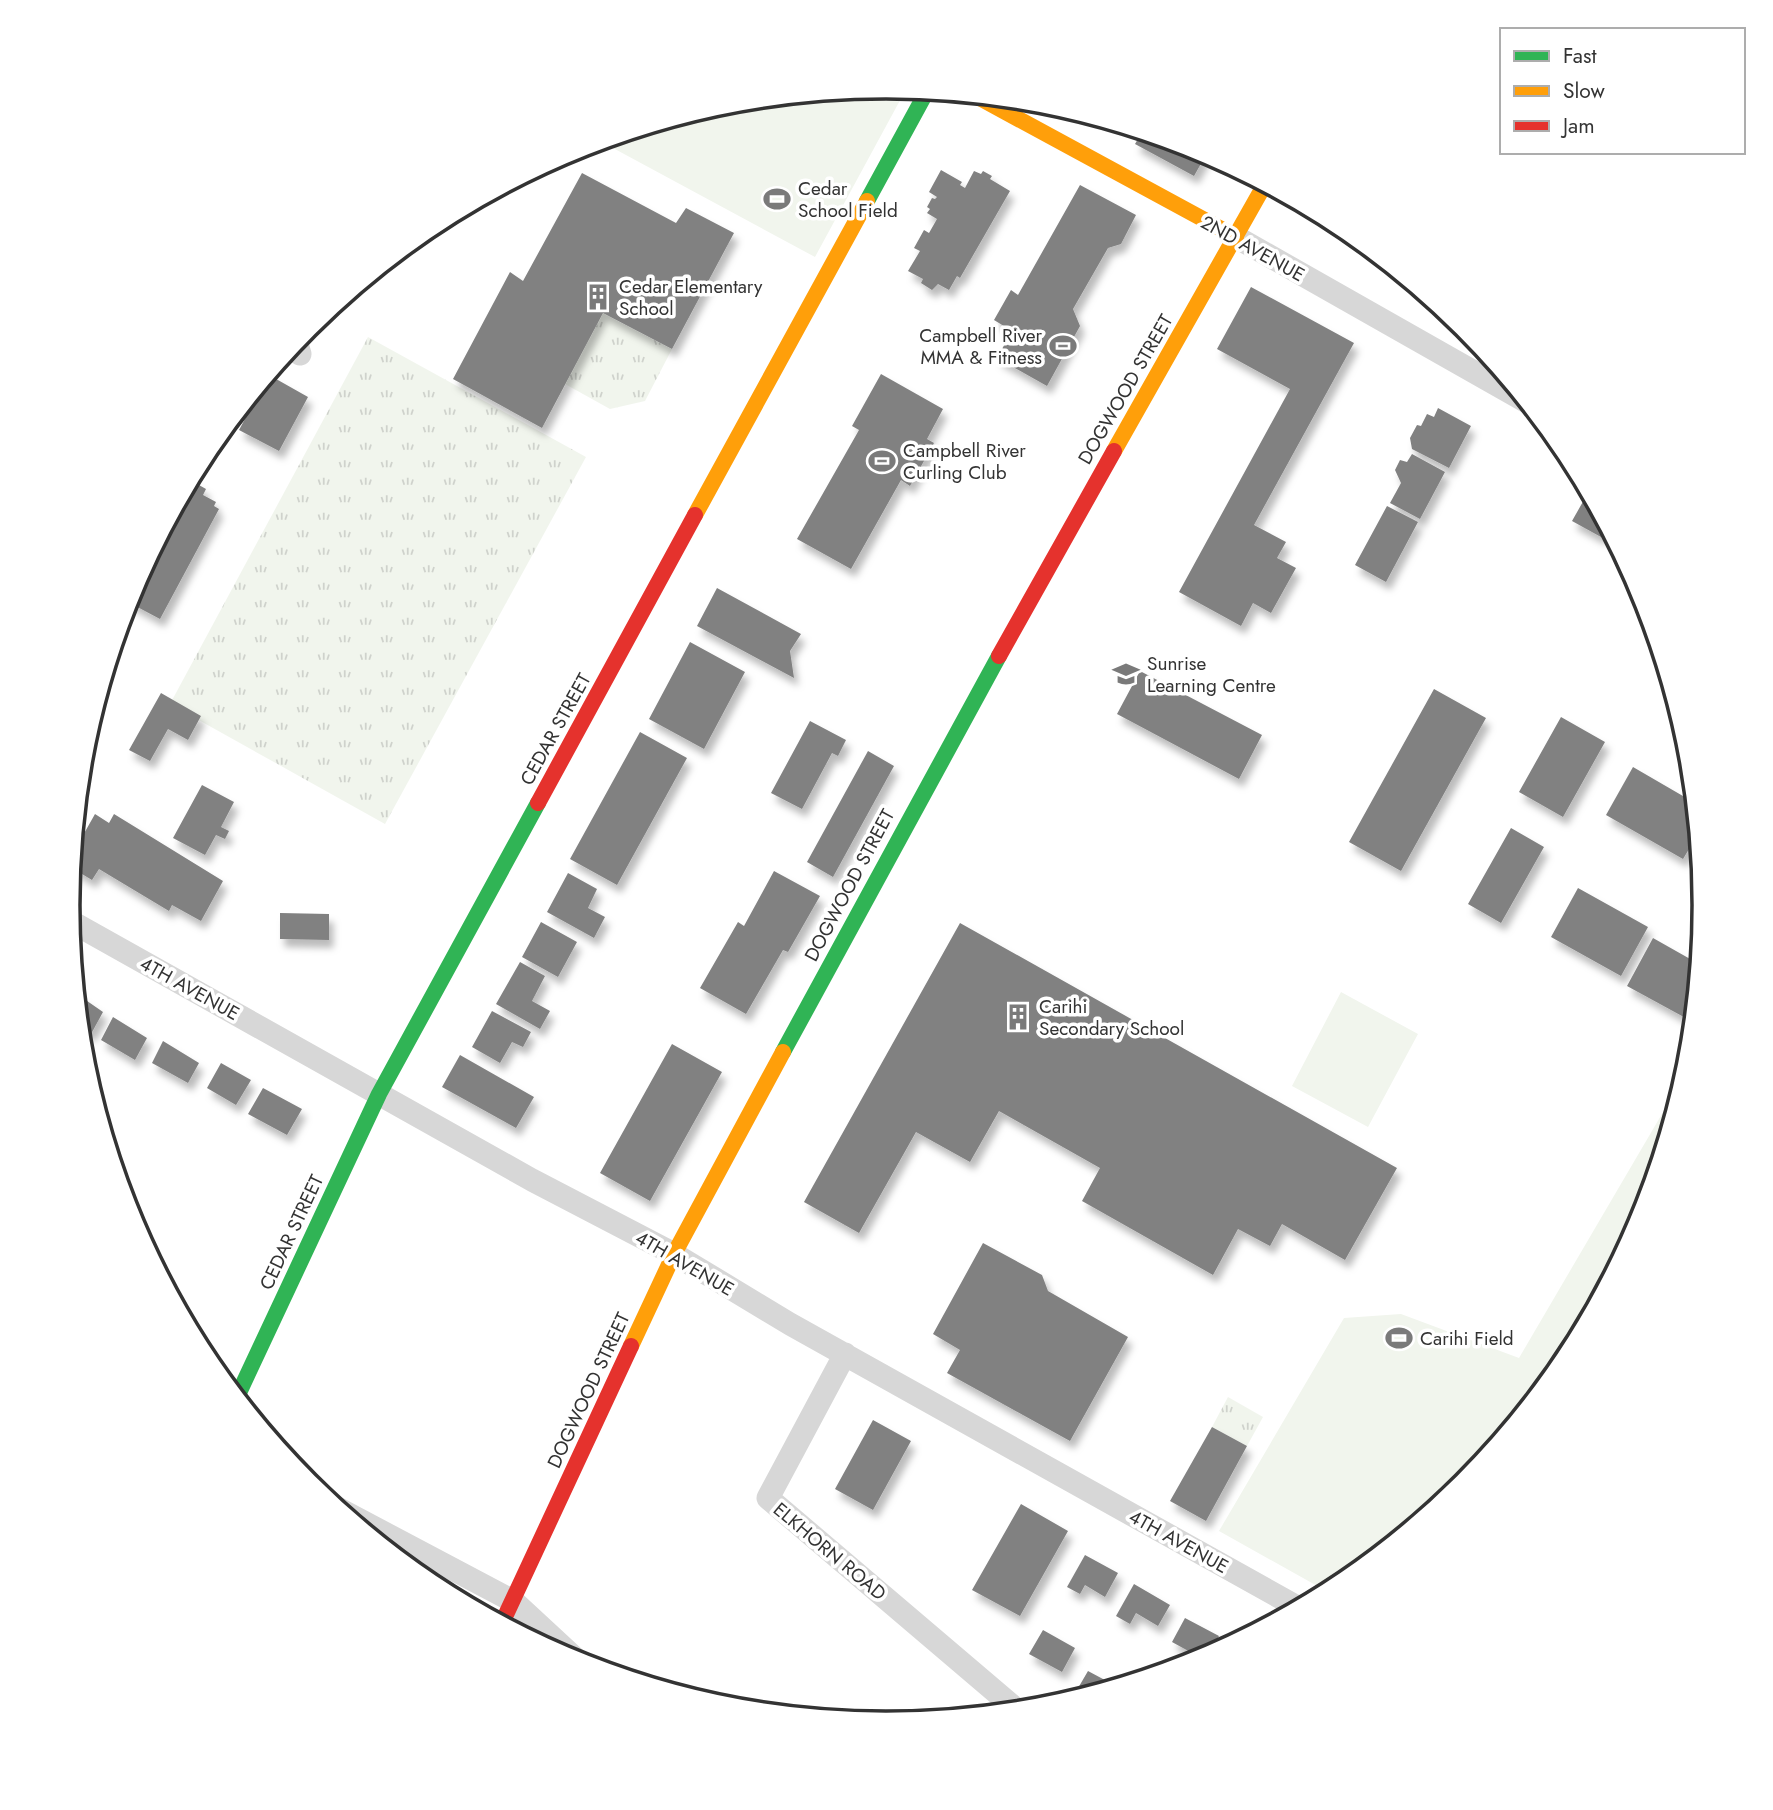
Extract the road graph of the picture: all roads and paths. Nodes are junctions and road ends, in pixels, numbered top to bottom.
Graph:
1 (923, 100) edge
2 (995, 107) edge
3 (1261, 192) edge
4 (1236, 237) junction
5 (1505, 390) edge
6 (81, 927) edge
7 (379, 1094) junction
8 (674, 1254) junction
9 (845, 1354) junction
10 (241, 1388) edge
11 (379, 1530) edge
12 (513, 1601) junction
13 (1290, 1603) edge
14 (506, 1615) edge
15 (554, 1639) edge
16 (1007, 1702) edge

1 - 7 street, CEDAR STREET
2 - 4 street, 2ND AVENUE
3 - 4 street, DOGWOOD STREET
4 - 5 street, 2ND AVENUE
4 - 8 street, DOGWOOD STREET
6 - 7 street, 4TH AVENUE
7 - 8 street, 4TH AVENUE
7 - 10 street, CEDAR STREET
8 - 9 street, 4TH AVENUE
8 - 12 street, DOGWOOD STREET
9 - 13 street, 4TH AVENUE
9 - 16 street, ELKHORN ROAD
11 - 12 street
12 - 14 street, DOGWOOD STREET
12 - 15 street

